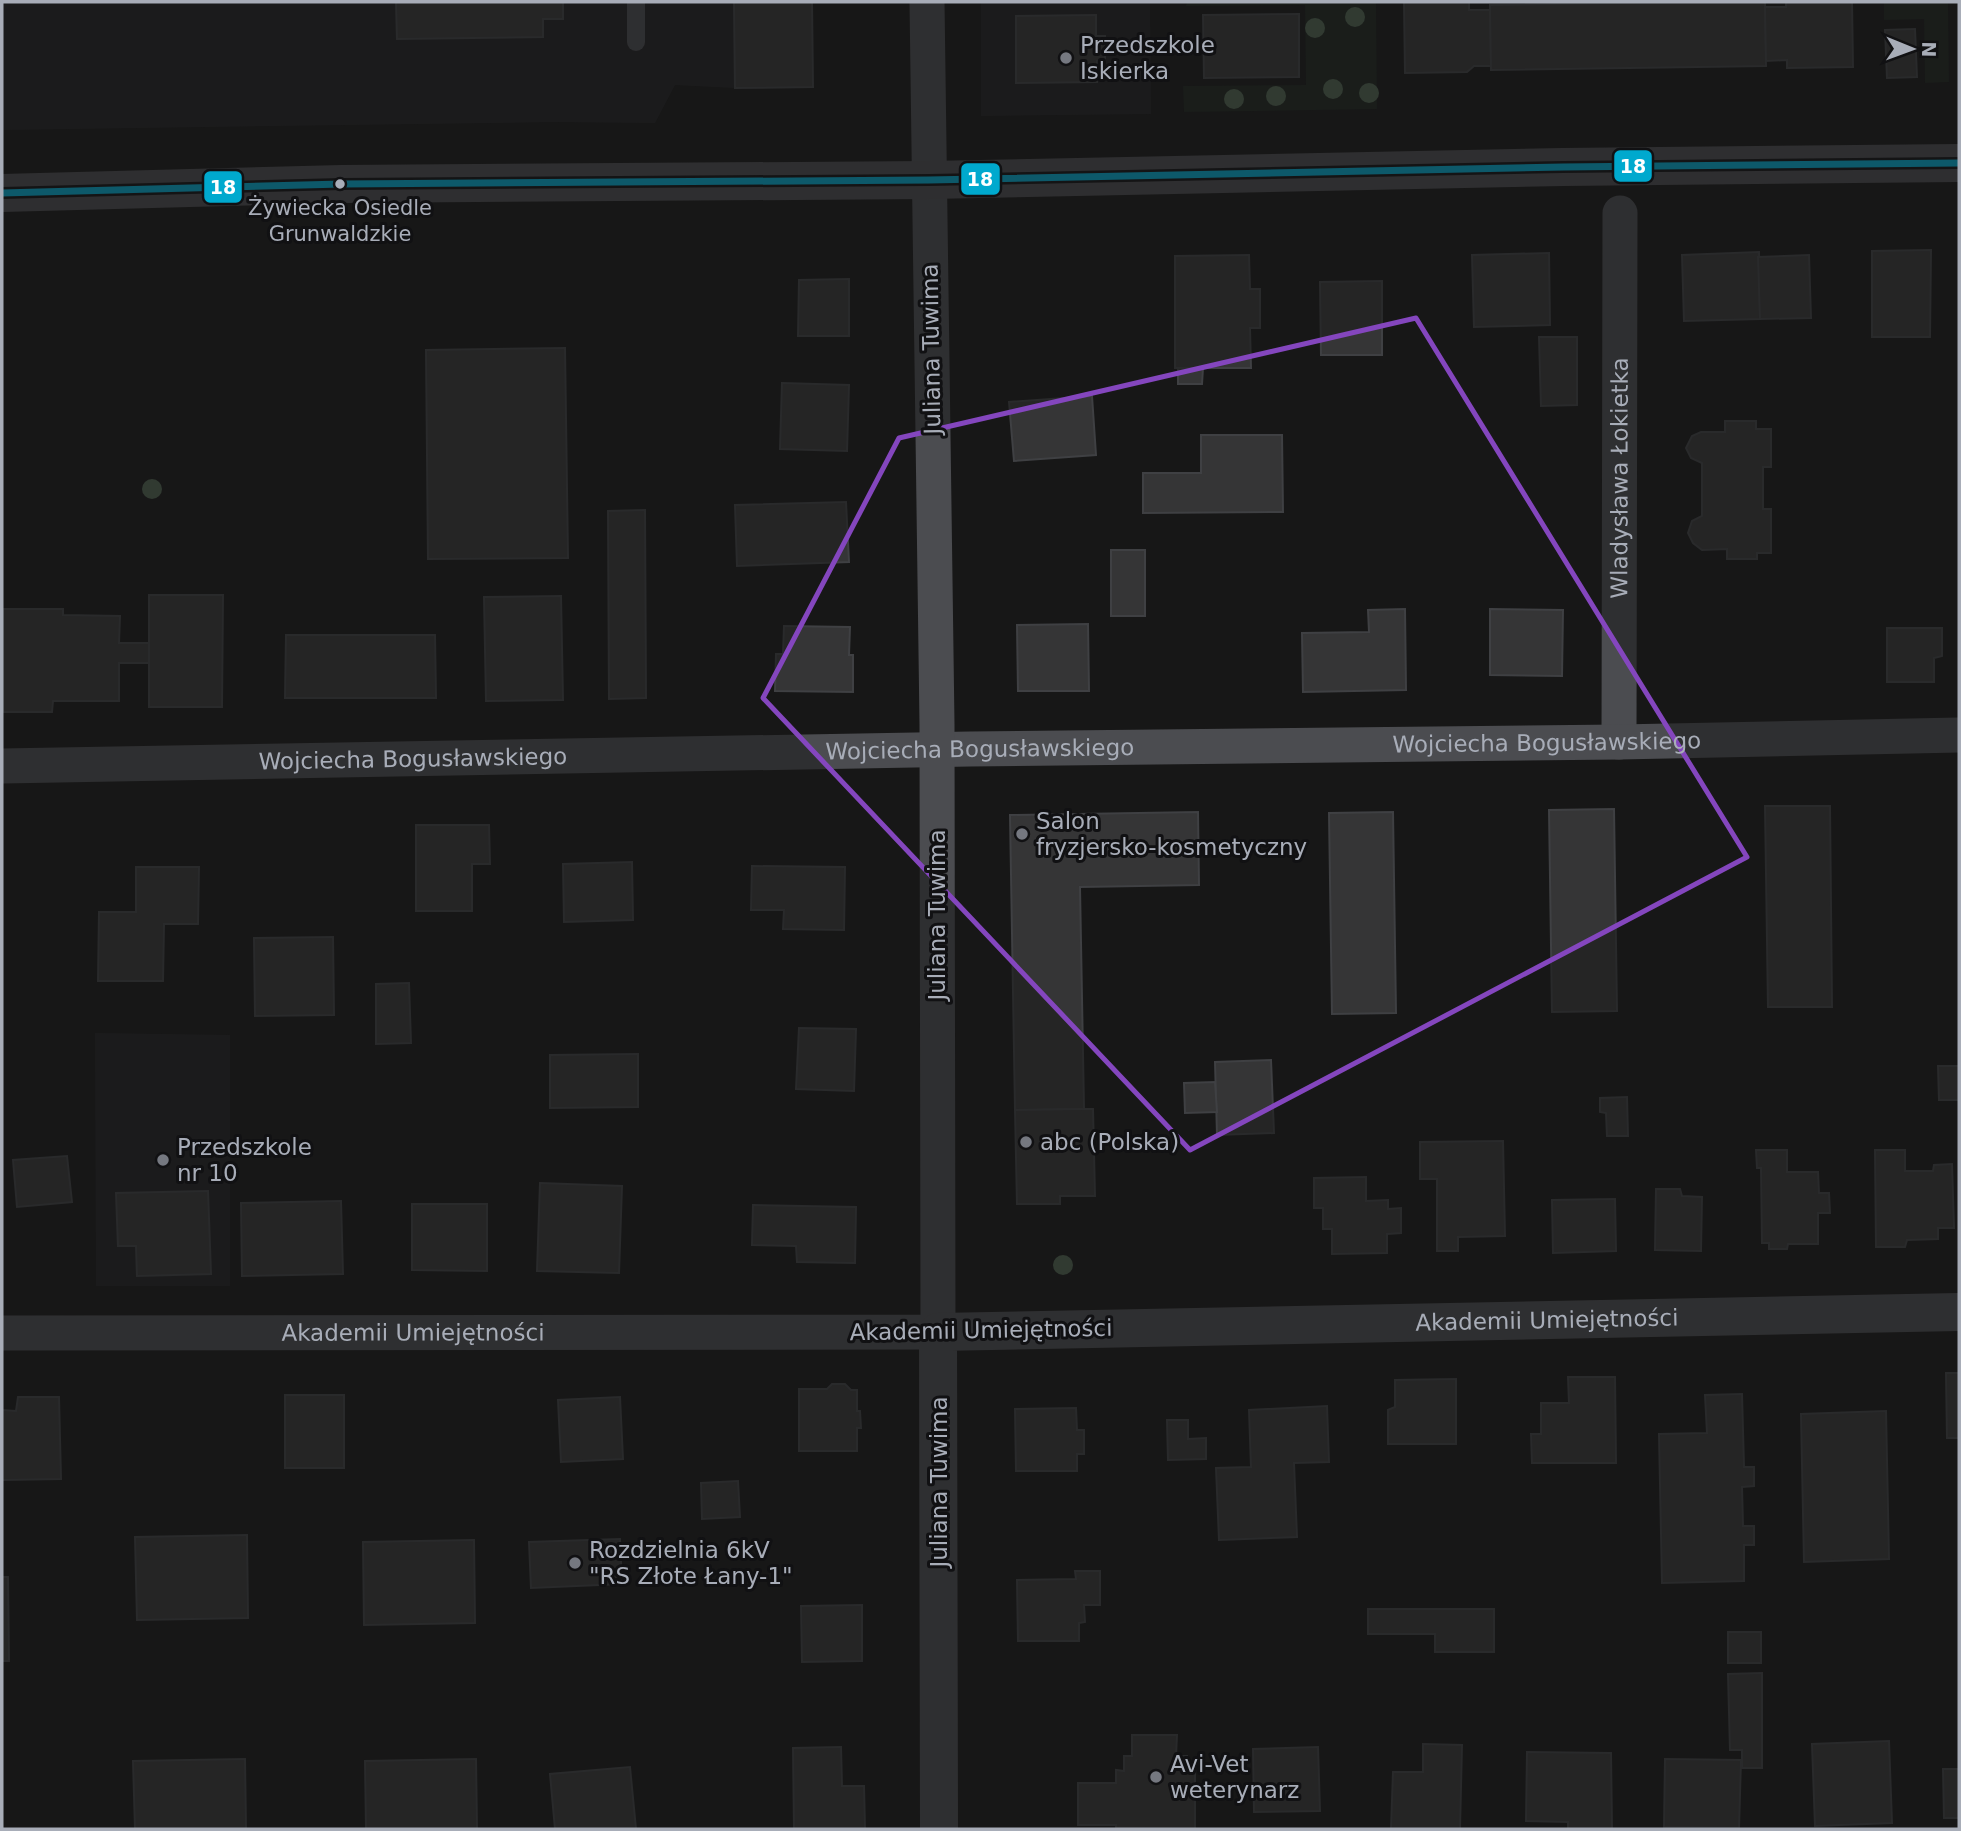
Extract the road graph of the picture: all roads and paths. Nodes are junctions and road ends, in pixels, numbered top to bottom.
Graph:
1 (636, 2) edge
2 (927, 2) edge
3 (636, 42) dead end
4 (1959, 163) edge
5 (929, 180) junction
6 (2, 193) edge
7 (1620, 213) dead end
8 (1959, 735) edge
9 (1619, 742) junction
10 (937, 750) junction
11 (2, 766) edge
12 (1959, 1312) edge
13 (938, 1332) junction
14 (2, 1333) edge
15 (939, 1829) edge

1 - 3 lane
2 - 5 street, Juliana Tuwima
4 - 5 main road
5 - 6 main road
5 - 10 street, Juliana Tuwima
7 - 9 street, Wladysława Łokietka
8 - 9 street, Wojciecha Bogusławskiego
9 - 10 street, Wojciecha Bogusławskiego
10 - 11 street, Wojciecha Bogusławskiego
10 - 13 street, Juliana Tuwima
12 - 13 street, Akademii Umiejętności
13 - 14 street, Akademii Umiejętności
13 - 15 street, Juliana Tuwima

